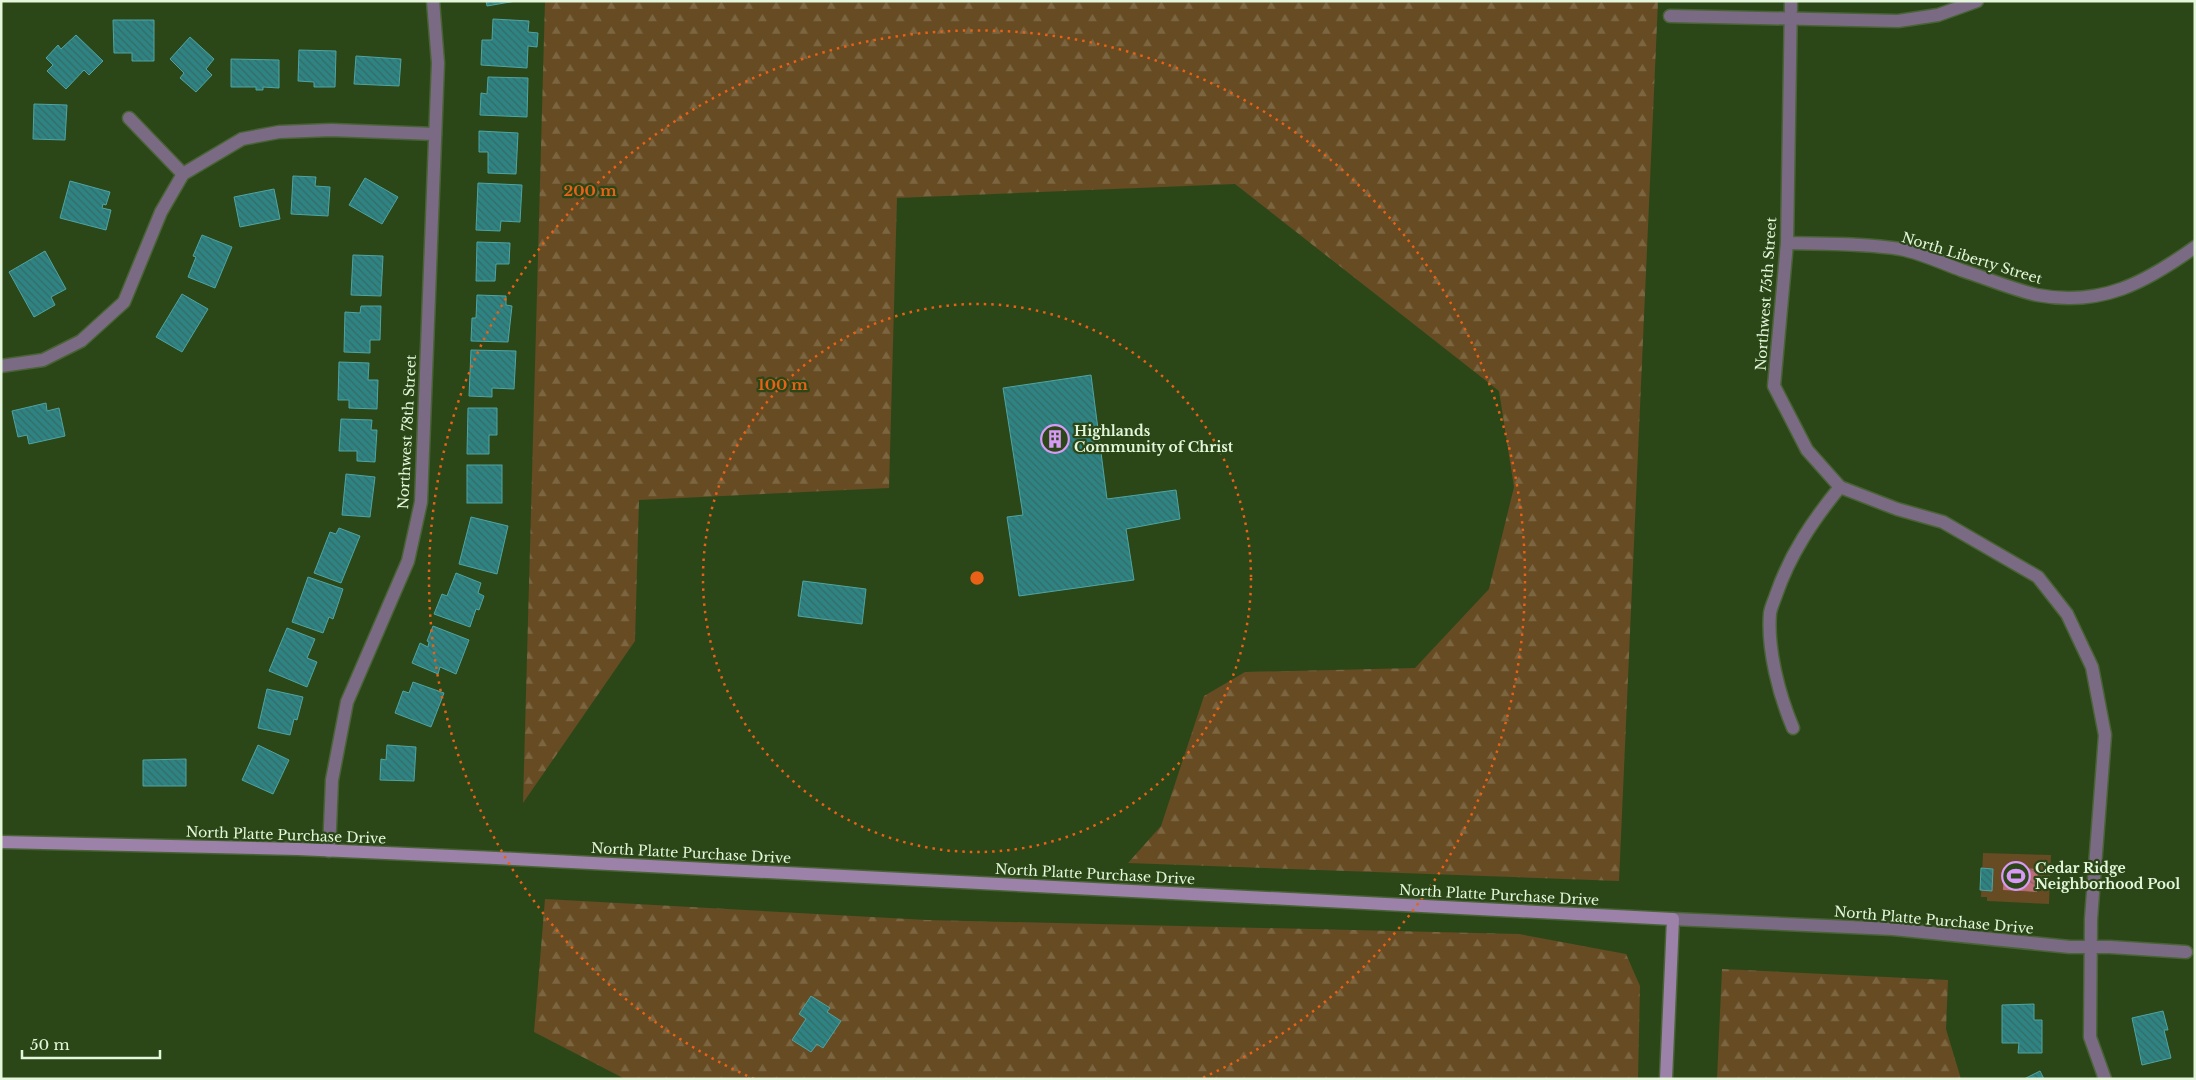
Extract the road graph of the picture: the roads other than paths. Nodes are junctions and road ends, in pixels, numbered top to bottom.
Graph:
1 (432, 1) edge
2 (1791, 1) edge
3 (1977, 1) edge
4 (1670, 16) dead end
5 (1790, 20) junction
6 (129, 118) dead end
7 (435, 134) junction
8 (183, 174) junction
9 (1787, 243) junction
10 (2195, 246) edge
11 (1, 366) edge
12 (1840, 487) junction
13 (1794, 728) dead end
14 (1, 842) edge
15 (329, 851) junction
16 (1673, 919) junction
17 (2091, 948) junction
18 (2186, 952) dead end
19 (1666, 1079) edge
20 (2105, 1079) edge

1 - 7 street, Northwest 78th Street
2 - 5 street, Northwest 75th Street
3 - 5 street
4 - 5 street
5 - 9 street, Northwest 75th Street
6 - 8 street
7 - 8 street
7 - 15 street, Northwest 78th Street
8 - 11 street
9 - 10 street, North Liberty Street
9 - 12 street, Northwest 75th Street
12 - 13 street
12 - 17 street, Northwest 75th Street
14 - 15 street, North Platte Purchase Drive
15 - 16 street, North Platte Purchase Drive
16 - 17 street, North Platte Purchase Drive
16 - 19 street
17 - 18 street, North Platte Purchase Drive
17 - 20 street, Northwest 75th Street

